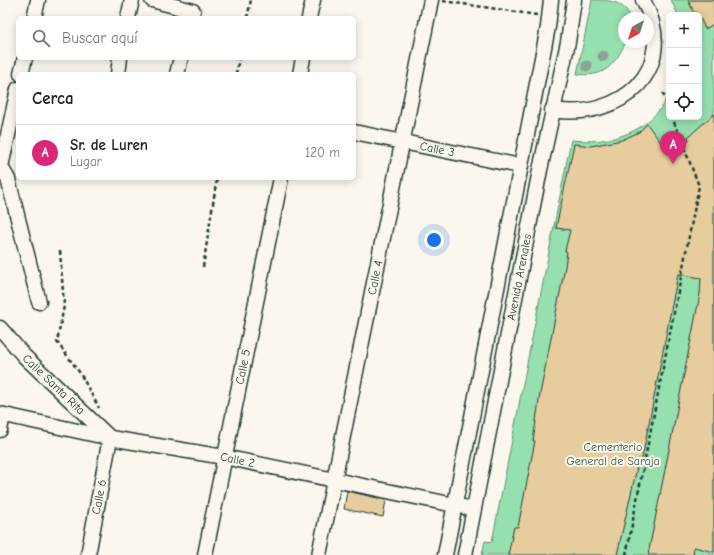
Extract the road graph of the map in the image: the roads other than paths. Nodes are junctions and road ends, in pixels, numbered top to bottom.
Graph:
1 (38, 0) edge
2 (132, 0) edge
3 (152, 0) edge
4 (313, 0) edge
5 (432, 0) edge
6 (551, 0) edge
7 (574, 0) edge
8 (643, 0) edge
9 (193, 10) edge
10 (34, 16) edge
11 (128, 16) edge
12 (309, 16) edge
13 (25, 60) edge
14 (120, 60) edge
15 (181, 60) edge
16 (303, 60) edge
17 (22, 72) edge
18 (117, 72) edge
19 (178, 72) edge
20 (300, 72) edge
21 (16, 98) edge
22 (552, 110) junction
23 (356, 132) edge
24 (402, 142) junction
25 (520, 166) junction
26 (0, 167) edge
27 (281, 180) edge
28 (39, 302) dead end
29 (0, 328) edge
30 (2, 414) edge
31 (0, 430) edge
32 (110, 438) junction
33 (224, 457) junction
34 (334, 480) junction
35 (455, 505) junction
36 (474, 509) junction
37 (88, 555) edge
38 (205, 555) edge
39 (319, 555) edge
40 (445, 555) edge
41 (464, 555) edge

1 - 10 street
2 - 11 street
3 - 9 street
4 - 12 street
5 - 24 street, Calle 4
6 - 25 street, Avenida Arenales
7 - 22 street, Avenida Arenales
8 - 22 street
13 - 17 street
14 - 18 street
15 - 19 street
16 - 20 street
21 - 26 street
22 - 36 street, Avenida Arenales
23 - 24 street, Calle 3
24 - 25 street, Calle 3
24 - 34 street, Calle 4
25 - 35 street, Avenida Arenales
26 - 28 street
27 - 33 street, Calle 5
29 - 32 street, Calle Santa Rita
30 - 31 street
30 - 32 street, Calle 2
32 - 33 street, Calle 2
32 - 37 street, Calle 6
33 - 34 street, Calle 2
33 - 38 street, Calle 5
34 - 35 street, Calle 2
34 - 39 street, Calle 4
35 - 36 street, Calle 2
35 - 40 street, Avenida Arenales
36 - 41 street, Avenida Arenales

